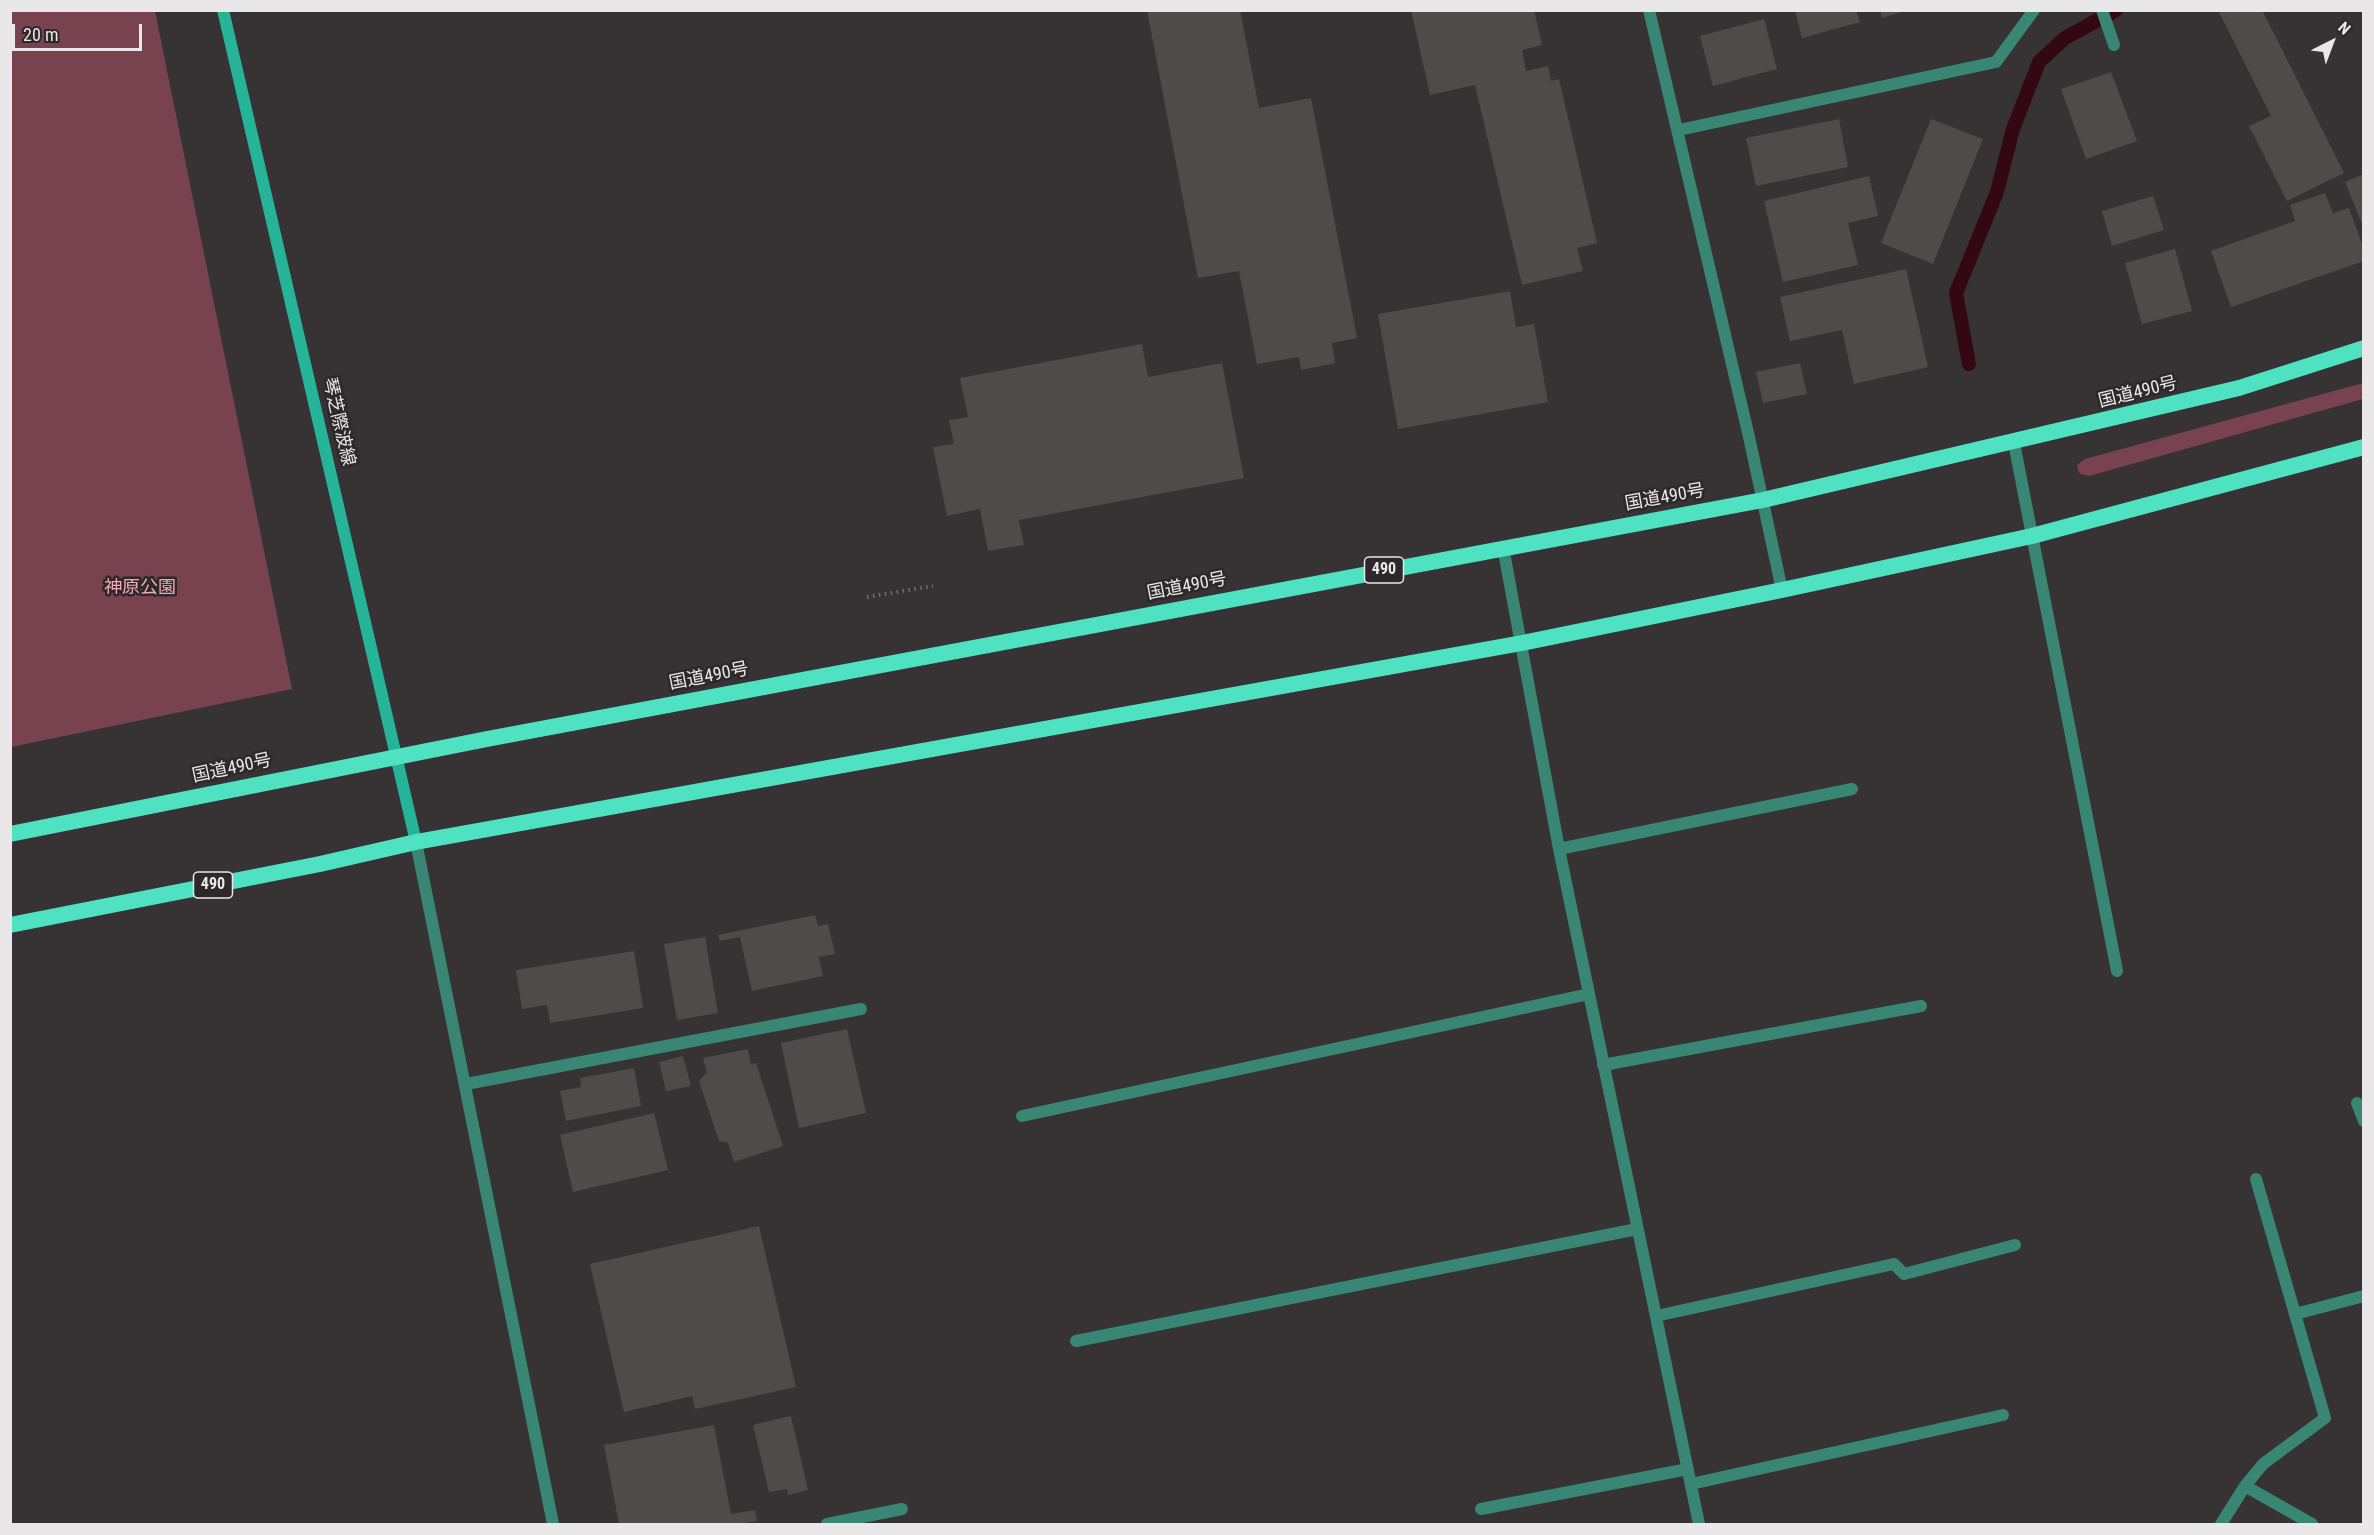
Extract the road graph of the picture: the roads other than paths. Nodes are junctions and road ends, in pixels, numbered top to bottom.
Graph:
1 (223, 10) edge
2 (1649, 10) edge
3 (2034, 10) edge
4 (2102, 10) edge
5 (2114, 45) dead end
6 (1679, 130) junction
7 (2364, 348) edge
8 (2014, 443) junction
9 (2364, 447) edge
10 (1763, 500) junction
11 (2032, 536) junction
12 (1503, 547) junction
13 (1782, 590) junction
14 (1522, 643) junction
15 (397, 757) junction
16 (1851, 789) dead end
17 (10, 834) edge
18 (416, 842) junction
19 (1559, 849) junction
20 (10, 925) edge
21 (2117, 971) dead end
22 (1589, 994) junction
23 (1922, 1006) dead end
24 (861, 1009) dead end
25 (1604, 1065) junction
26 (466, 1084) junction
27 (2357, 1103) dead end
28 (1022, 1116) dead end
29 (2364, 1121) edge
30 (2256, 1179) dead end
31 (1637, 1229) junction
32 (2015, 1245) dead end
33 (2364, 1296) edge
34 (2295, 1314) junction
35 (1656, 1316) junction
36 (1076, 1341) dead end
37 (2003, 1415) dead end
38 (1688, 1469) junction
39 (1691, 1484) junction
40 (2245, 1486) junction
41 (902, 1509) dead end
42 (1481, 1509) dead end
43 (553, 1524) edge
44 (827, 1524) edge
45 (1699, 1524) edge
46 (2221, 1524) edge
47 (2312, 1524) edge

1 - 15 main road, 琴芝際波線
2 - 6 street
3 - 6 street
4 - 5 street
6 - 10 street
7 - 8 highway, 国道490号 / 490
8 - 10 highway, 国道490号 / 490
8 - 11 street
9 - 11 highway, 490
10 - 12 highway, 国道490号 / 490
10 - 13 street
11 - 13 highway, 490
11 - 21 street
12 - 14 street
12 - 15 highway, 国道490号 / 490
13 - 14 highway, 490
14 - 18 highway, 490
14 - 19 street
15 - 17 highway, 国道490号 / 490
15 - 18 main road, 琴芝際波線
16 - 19 street
18 - 20 highway, 490
18 - 26 street
19 - 22 street
22 - 25 street
22 - 28 street
23 - 25 street
24 - 26 street
25 - 31 street
26 - 43 street
27 - 29 street
30 - 34 street
31 - 35 street
31 - 36 street
32 - 35 street
33 - 34 street
34 - 40 street
35 - 38 street
37 - 39 street
38 - 39 street
38 - 42 street
39 - 45 street
40 - 46 street
40 - 47 street
41 - 44 street

